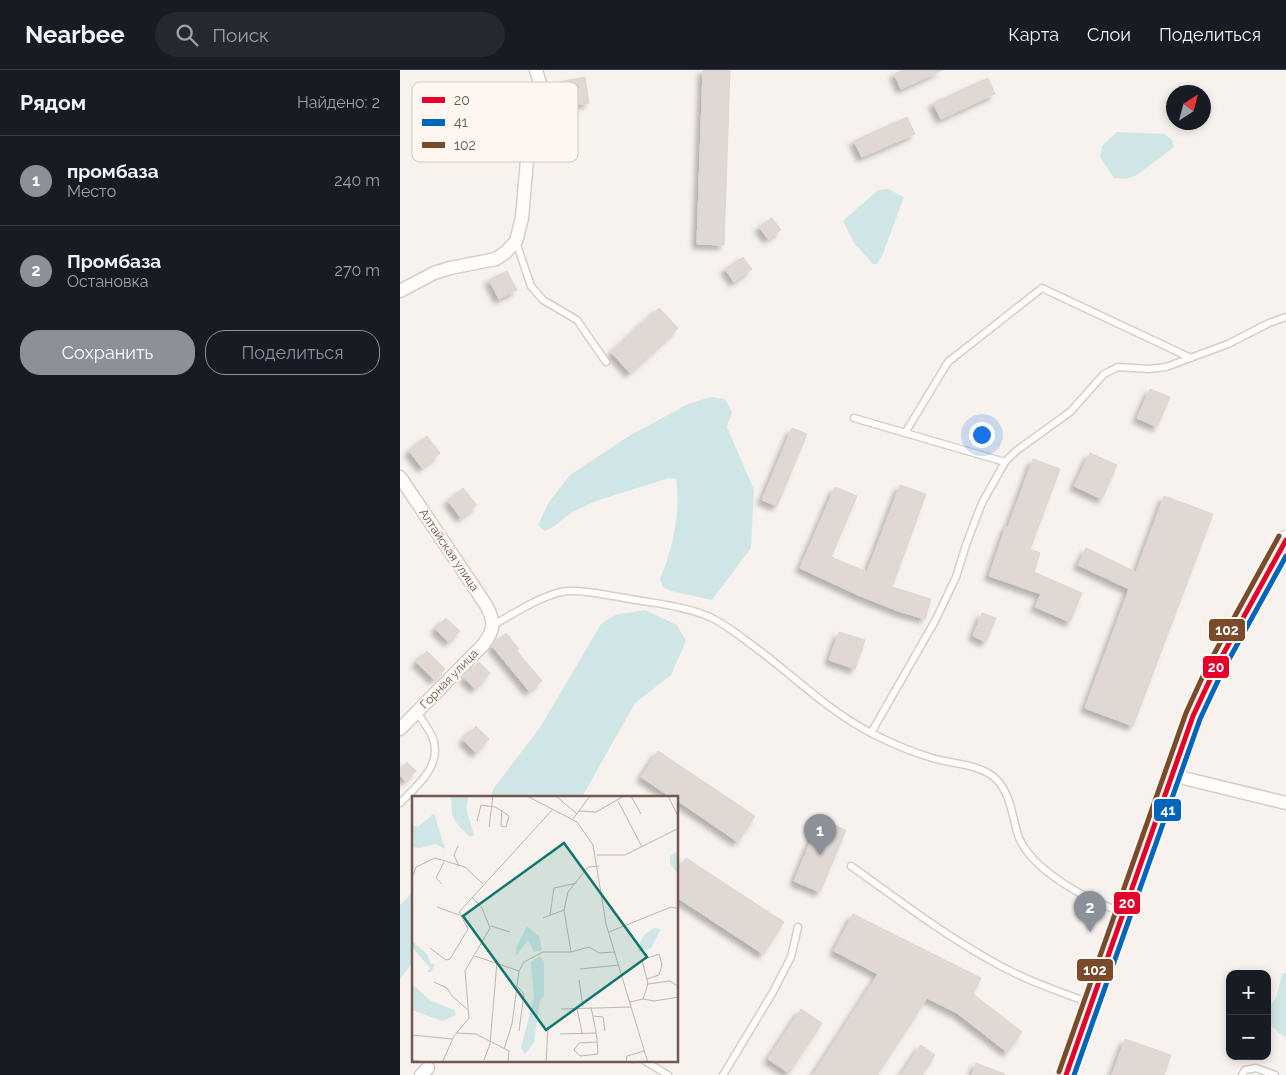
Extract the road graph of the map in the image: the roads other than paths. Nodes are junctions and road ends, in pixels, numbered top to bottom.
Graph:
1 (536, 70) edge
2 (540, 82) edge
3 (527, 162) edge
4 (516, 241) junction
5 (400, 291) edge
6 (1286, 317) edge
7 (1191, 358) junction
8 (606, 362) dead end
9 (854, 418) dead end
10 (905, 433) junction
11 (1005, 462) junction
12 (400, 478) edge
13 (1286, 540) edge
14 (493, 625) junction
15 (417, 712) junction
16 (400, 729) edge
17 (871, 733) junction
18 (1171, 775) junction
19 (400, 803) edge
20 (1286, 804) edge
21 (851, 866) dead end
22 (1123, 912) junction
23 (798, 927) dead end
24 (1091, 1003) junction
25 (648, 1062) edge
26 (668, 1075) edge
27 (723, 1075) edge
28 (1066, 1075) edge
29 (1242, 1075) edge
30 (1275, 1075) edge

1 - 2 street
3 - 4 street
4 - 5 street
4 - 8 lane
6 - 7 lane
7 - 10 lane
7 - 11 lane
9 - 10 lane
10 - 11 lane
11 - 17 lane
12 - 14 street, Алтайская улица
13 - 18 main road
14 - 15 street, Горная улица
14 - 17 lane
15 - 16 street, Горная улица
15 - 19 lane
17 - 22 lane
18 - 20 street
18 - 22 main road
21 - 24 lane
22 - 24 main road
23 - 27 lane
24 - 28 main road
25 - 26 lane
29 - 30 lane

